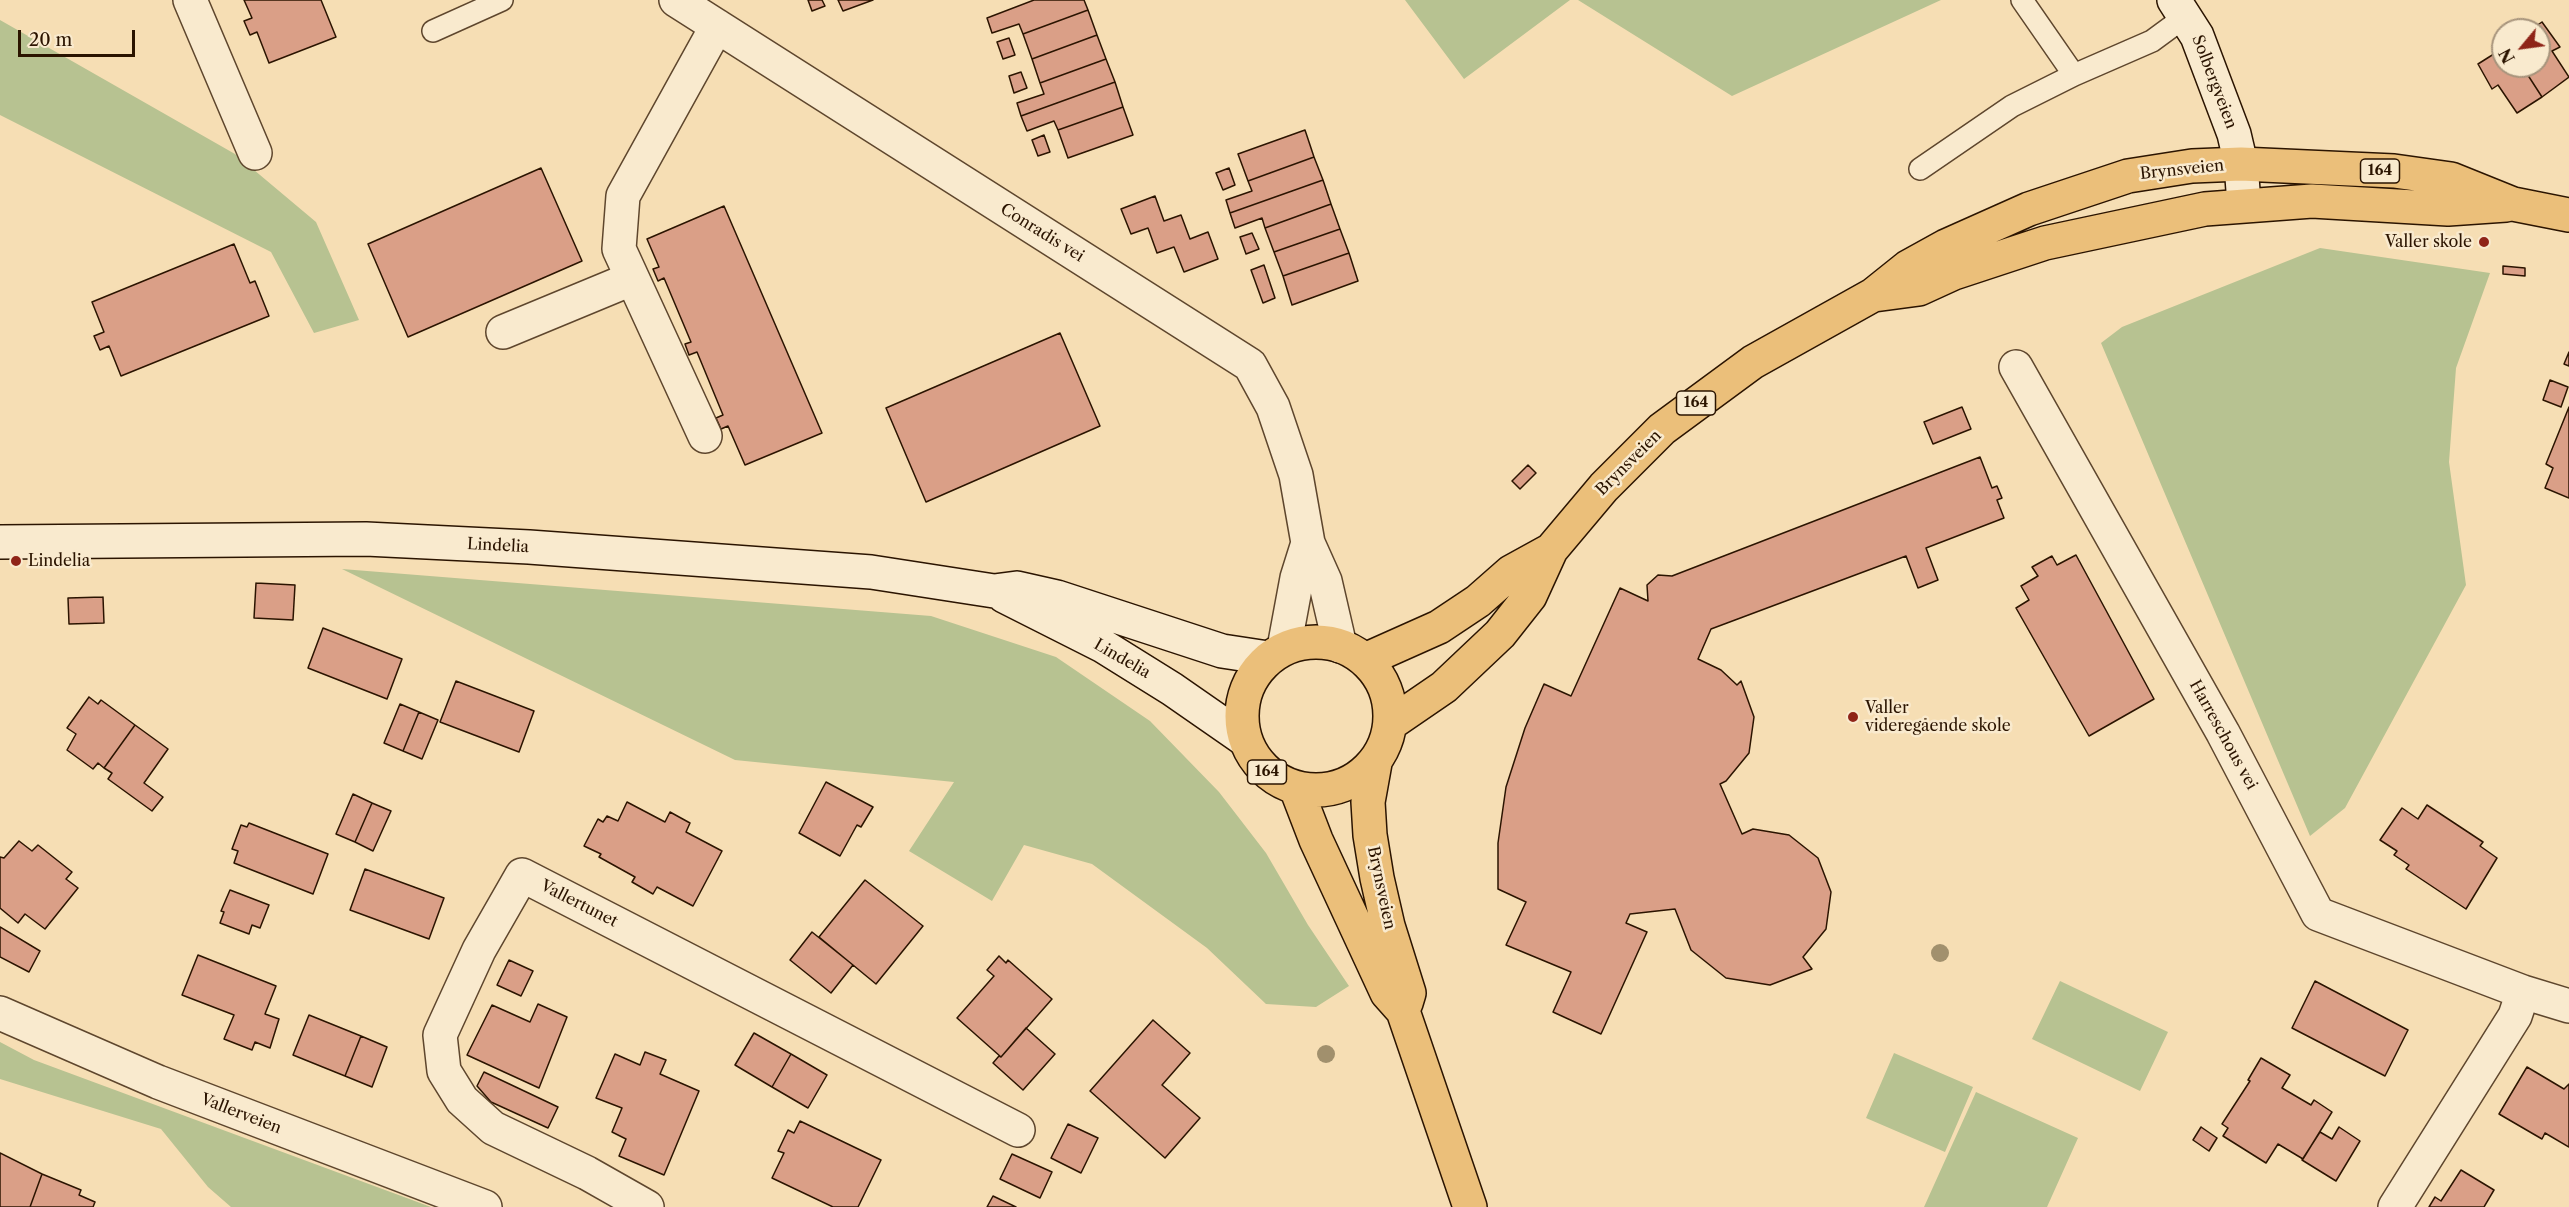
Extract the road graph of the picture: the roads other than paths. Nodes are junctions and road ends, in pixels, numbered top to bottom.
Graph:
1 (190, 0) edge
2 (502, 0) edge
3 (676, 0) edge
4 (2022, 0) edge
5 (2180, 8) edge
6 (717, 27) junction
7 (433, 31) dead end
8 (2074, 75) junction
9 (255, 153) dead end
10 (2241, 164) junction
11 (1920, 169) dead end
12 (2244, 204) junction
13 (2513, 204) junction
14 (2569, 215) edge
15 (631, 279) junction
16 (1873, 295) junction
17 (503, 332) dead end
18 (2016, 367) dead end
19 (705, 436) dead end
20 (0, 542) edge
21 (1308, 543) junction
22 (1551, 550) junction
23 (994, 591) junction
24 (1276, 653) junction
25 (1353, 653) junction
26 (1390, 724) junction
27 (1244, 739) junction
28 (1375, 763) junction
29 (1296, 788) junction
30 (2523, 992) junction
31 (2569, 1006) edge
32 (1403, 1011) junction
33 (0, 1013) edge
34 (1018, 1130) dead end
35 (485, 1207) edge
36 (647, 1207) edge
37 (1470, 1207) edge
38 (2395, 1207) edge

1 - 9 street
2 - 7 lane
3 - 6 street, Conradis vei
4 - 8 lane
5 - 8 lane
5 - 10 street, Solbergveien
6 - 15 street
6 - 21 street, Conradis vei
8 - 11 lane
10 - 12 street, Solbergveien
10 - 13 main road, Brynsveien / 164
10 - 16 main road, Brynsveien / 164
12 - 13 main road, Brynsveien / 164
12 - 16 main road, Brynsveien / 164
13 - 14 main road, Brynsveien / 164
15 - 17 street
15 - 19 street
16 - 22 main road, Brynsveien / 164
18 - 30 street, Harreschous vei
20 - 23 street, Lindelia
21 - 24 street, Conradis vei
21 - 25 street, Conradis vei
22 - 25 main road, Brynsveien / 164
22 - 26 main road, Brynsveien / 164
23 - 24 street, Lindelia
23 - 27 street, Lindelia
24 - 25 main road
24 - 27 main road, 164
25 - 26 main road, 164
26 - 28 main road, 164
27 - 29 main road, 164
28 - 29 main road, 164
28 - 32 main road, Brynsveien / 164
29 - 32 main road, Brynsveien / 164
30 - 31 street, Harreschous vei
30 - 38 street
32 - 37 main road, Brynsveien / 164
33 - 35 street, Vallerveien
34 - 36 street, Vallertunet

